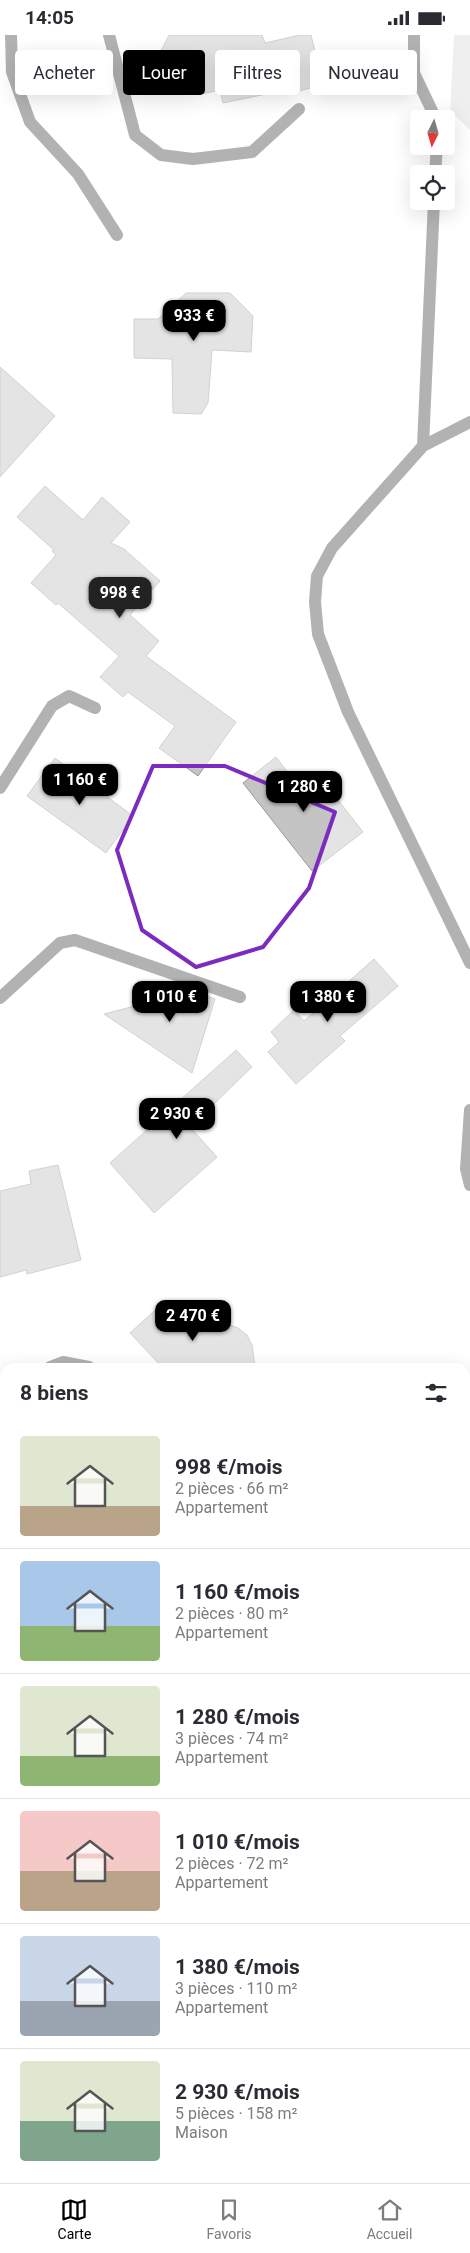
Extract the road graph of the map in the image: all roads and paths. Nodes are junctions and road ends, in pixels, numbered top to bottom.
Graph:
1 (11, 35) edge
2 (109, 35) edge
3 (414, 35) edge
4 (300, 109) dead end
5 (432, 110) edge
6 (434, 210) edge
7 (117, 235) dead end
8 (470, 422) edge
9 (423, 446) junction
10 (95, 708) dead end
11 (0, 788) edge
12 (470, 963) edge
13 (240, 997) dead end
14 (0, 998) edge
15 (470, 1110) edge
16 (470, 1185) edge

1 - 7 street
2 - 4 street
3 - 5 street
6 - 9 street
8 - 9 street
9 - 12 street
10 - 11 street
13 - 14 street
15 - 16 street

